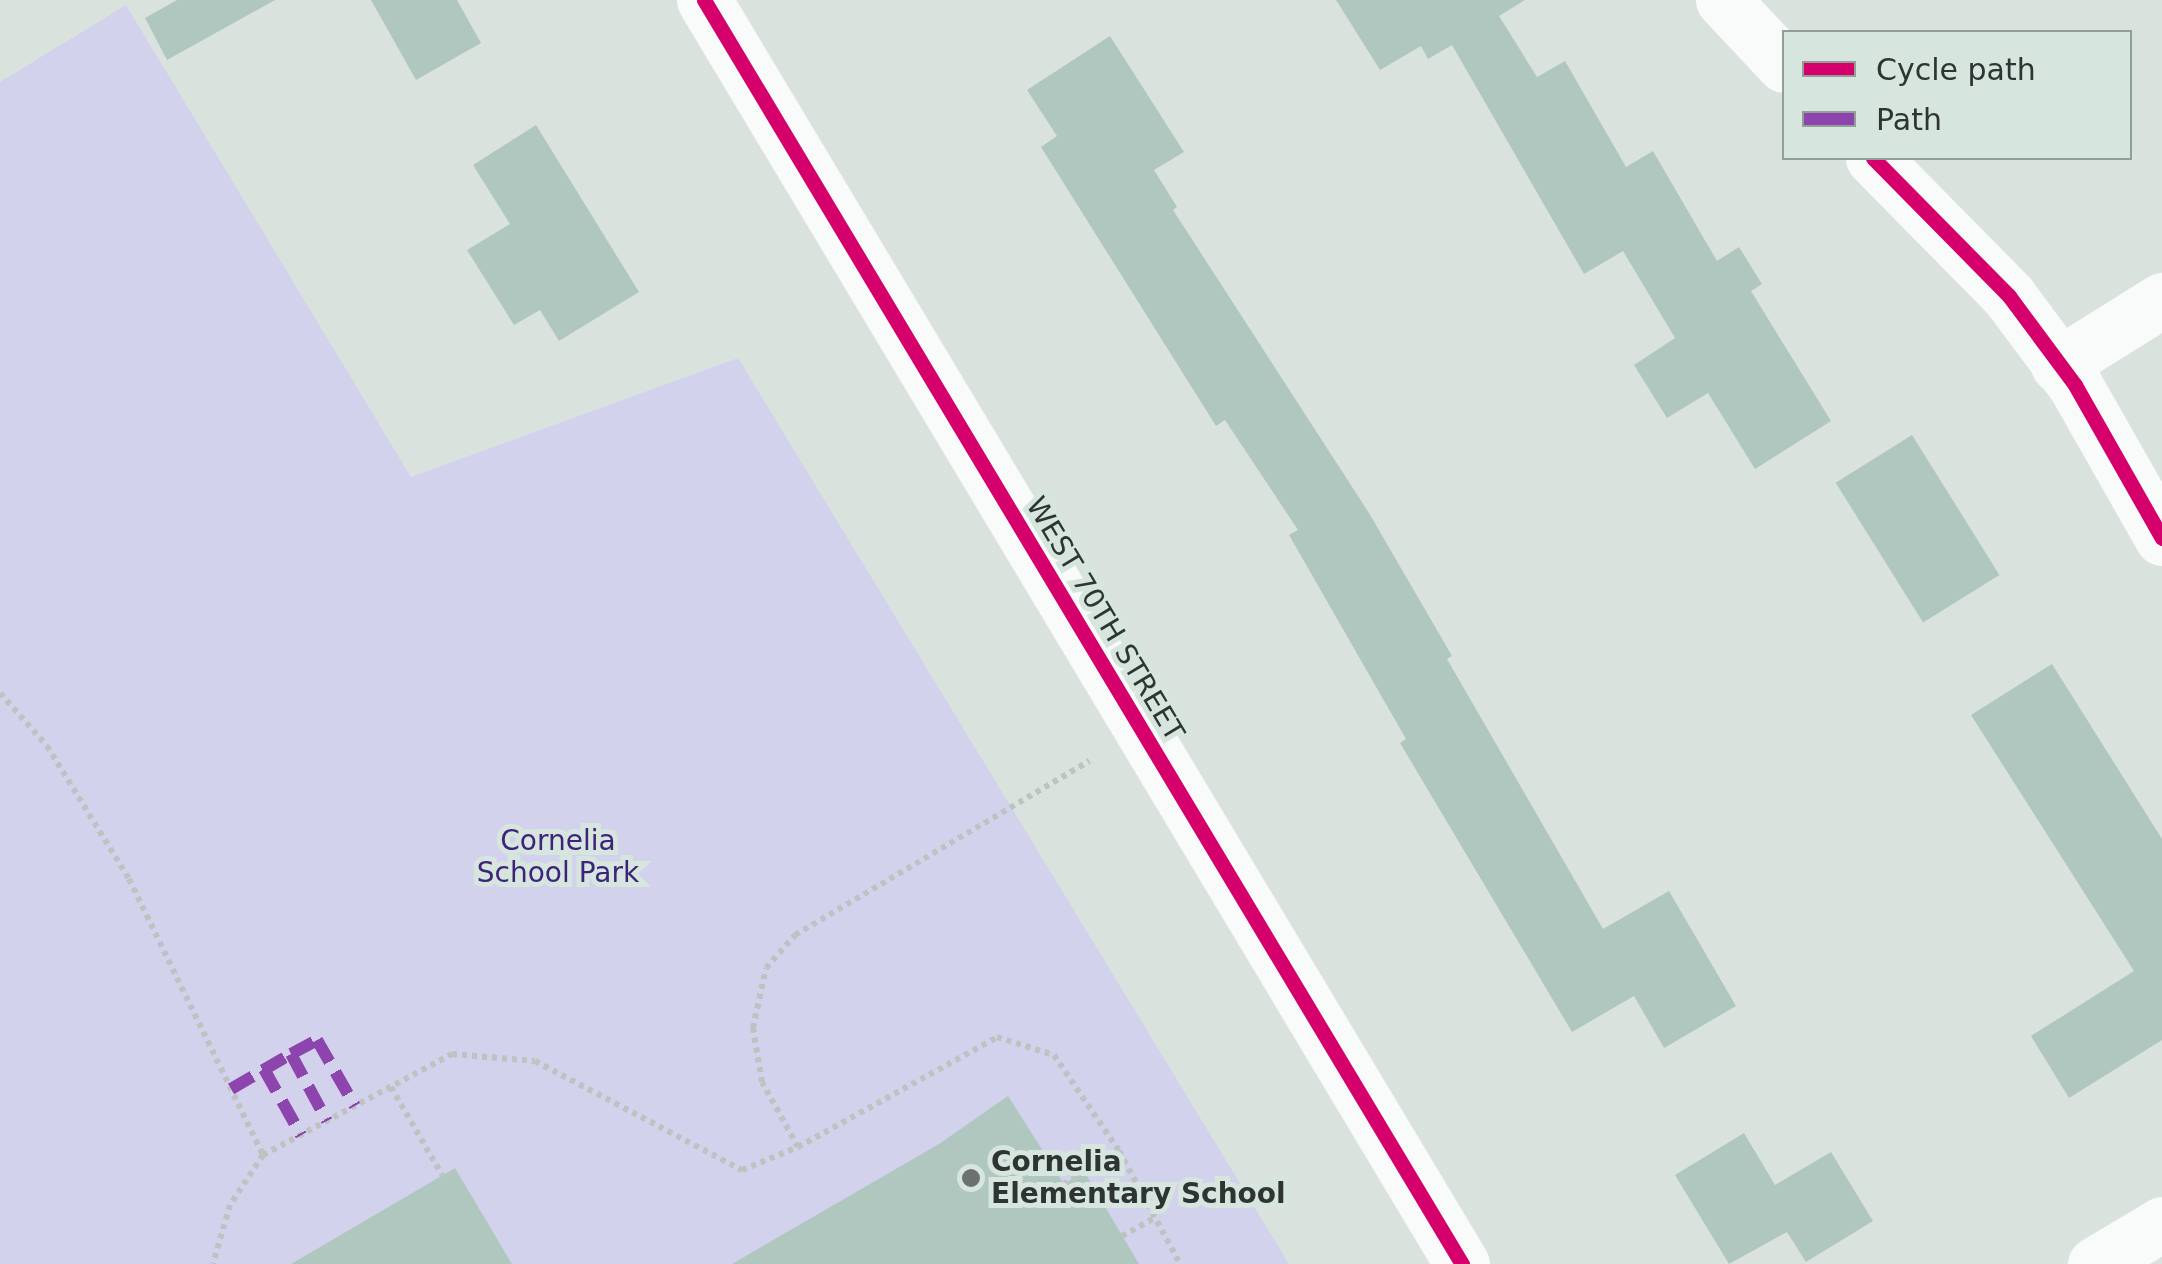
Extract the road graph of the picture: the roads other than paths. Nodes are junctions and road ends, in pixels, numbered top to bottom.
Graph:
1 (704, 0) edge
2 (1724, 0) edge
3 (1782, 63) edge
4 (1875, 160) edge
5 (2162, 300) edge
6 (2058, 364) junction
7 (2162, 538) edge
8 (2162, 1224) edge
9 (1462, 1264) edge
10 (2095, 1264) edge

1 - 9 street, WEST 70TH STREET
2 - 3 street
4 - 6 street
5 - 6 street
6 - 7 street
8 - 10 street

